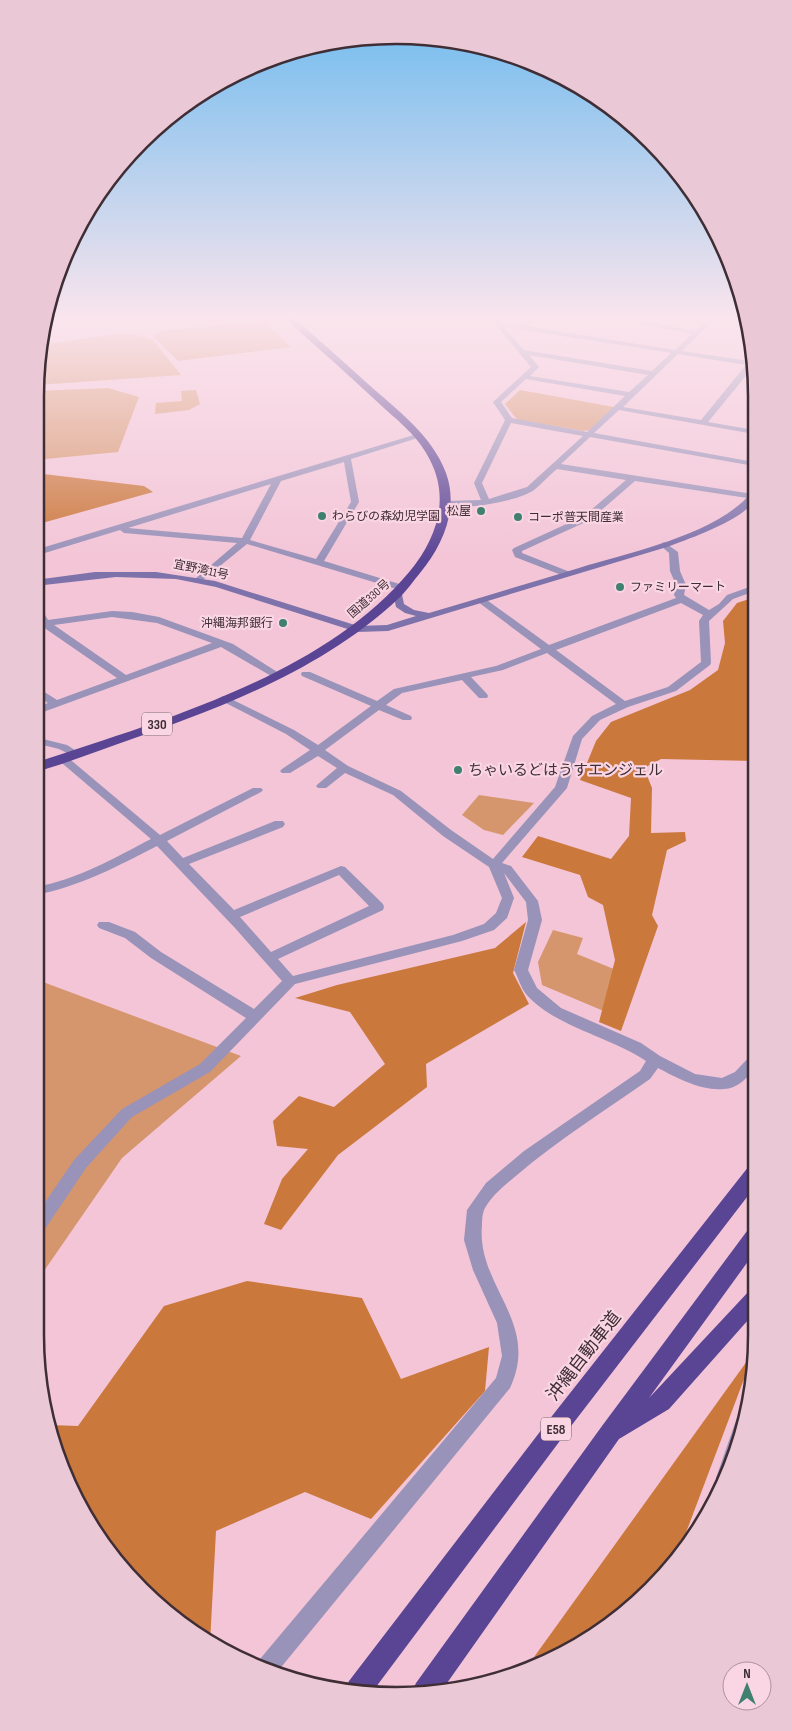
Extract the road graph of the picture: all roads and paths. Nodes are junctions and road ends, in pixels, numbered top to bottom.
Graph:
1 (378, 398) edge
2 (502, 398) edge
3 (628, 398) edge
4 (724, 398) edge
5 (618, 408) junction
6 (509, 420) junction
7 (703, 423) junction
8 (748, 431) edge
9 (590, 434) junction
10 (420, 436) junction
11 (347, 458) junction
12 (748, 463) edge
13 (556, 466) junction
14 (633, 478) junction
15 (278, 479) junction
16 (748, 495) edge
17 (486, 502) junction
18 (446, 504) junction
19 (748, 508) edge
20 (117, 530) junction
21 (245, 541) junction
22 (664, 545) junction
23 (44, 550) edge
24 (318, 562) junction
25 (567, 574) junction
26 (200, 580) junction
27 (44, 582) edge
28 (401, 590) junction
29 (748, 591) edge
30 (482, 600) junction
31 (682, 600) junction
32 (438, 613) junction
33 (709, 614) junction
34 (44, 623) edge
35 (44, 627) edge
36 (357, 629) junction
37 (222, 643) junction
38 (550, 649) junction
39 (306, 674) dead end
40 (277, 675) junction
41 (464, 676) junction
42 (124, 678) junction
43 (44, 695) edge
44 (483, 696) dead end
45 (224, 699) junction
46 (56, 704) junction
47 (624, 705) junction
48 (378, 706) junction
49 (44, 709) edge
50 (407, 718) dead end
51 (44, 742) edge
52 (317, 751) junction
53 (75, 754) junction
54 (62, 758) junction
55 (44, 765) edge
56 (344, 768) junction
57 (286, 771) dead end
58 (322, 786) dead end
59 (257, 790) dead end
60 (279, 824) dead end
61 (159, 840) junction
62 (181, 863) junction
63 (494, 865) junction
64 (44, 889) edge
65 (232, 916) junction
66 (104, 925) dead end
67 (269, 958) junction
68 (290, 981) junction
69 (254, 1016) junction
70 (655, 1060) junction
71 (748, 1068) edge
72 (748, 1181) edge
73 (44, 1217) edge
74 (748, 1245) edge
75 (748, 1306) edge
76 (610, 1433) junction
77 (271, 1664) edge
78 (362, 1685) edge
79 (430, 1685) edge

1 - 10 highway, 国道330号 / 330
2 - 6 street
3 - 5 street
4 - 7 street
5 - 7 street
5 - 9 street
6 - 9 street
6 - 17 street
7 - 8 street
9 - 12 street
9 - 13 street
10 - 11 street
10 - 18 highway, 国道330号 / 330
11 - 15 street
11 - 24 street
13 - 14 street
13 - 17 street
14 - 16 street
14 - 25 street
15 - 20 street
15 - 21 street
17 - 18 street
18 - 28 highway, 国道330号 / 330
19 - 22 street, 宜野湾11号
20 - 21 street
20 - 23 street
21 - 24 street
21 - 26 street
22 - 25 street, 宜野湾11号
22 - 31 street
24 - 28 street
25 - 30 street, 宜野湾11号
26 - 27 street, 宜野湾11号
26 - 36 street, 宜野湾11号
28 - 32 street
28 - 36 highway, 国道330号 / 330
29 - 33 street
30 - 32 street, 宜野湾11号
30 - 38 street
31 - 33 street
31 - 38 street
32 - 36 street, 宜野湾11号
33 - 47 street
34 - 37 street
35 - 42 street
36 - 40 highway, 国道330号 / 330
37 - 40 street
37 - 42 street
38 - 41 street
38 - 47 street
39 - 48 street
40 - 45 highway, 国道330号 / 330
41 - 44 street
41 - 48 street
42 - 46 street
43 - 46 street
45 - 52 street
45 - 53 highway, 国道330号 / 330
46 - 49 street
47 - 63 street
48 - 50 street
48 - 52 street
51 - 53 street
52 - 56 street
52 - 57 street
53 - 54 highway, 国道330号 / 330
54 - 55 highway, 国道330号 / 330
54 - 61 street
56 - 58 street
56 - 63 street
59 - 61 street
60 - 62 street
61 - 62 street
61 - 64 street
62 - 65 street
63 - 68 street
63 - 70 street
65 - 67 street
65 - 67 street
66 - 69 street
67 - 68 street
68 - 69 street
69 - 73 street
70 - 71 street
70 - 77 street
72 - 78 highway, 沖縄自動車道 / E58
74 - 76 highway
75 - 76 highway
76 - 79 highway

